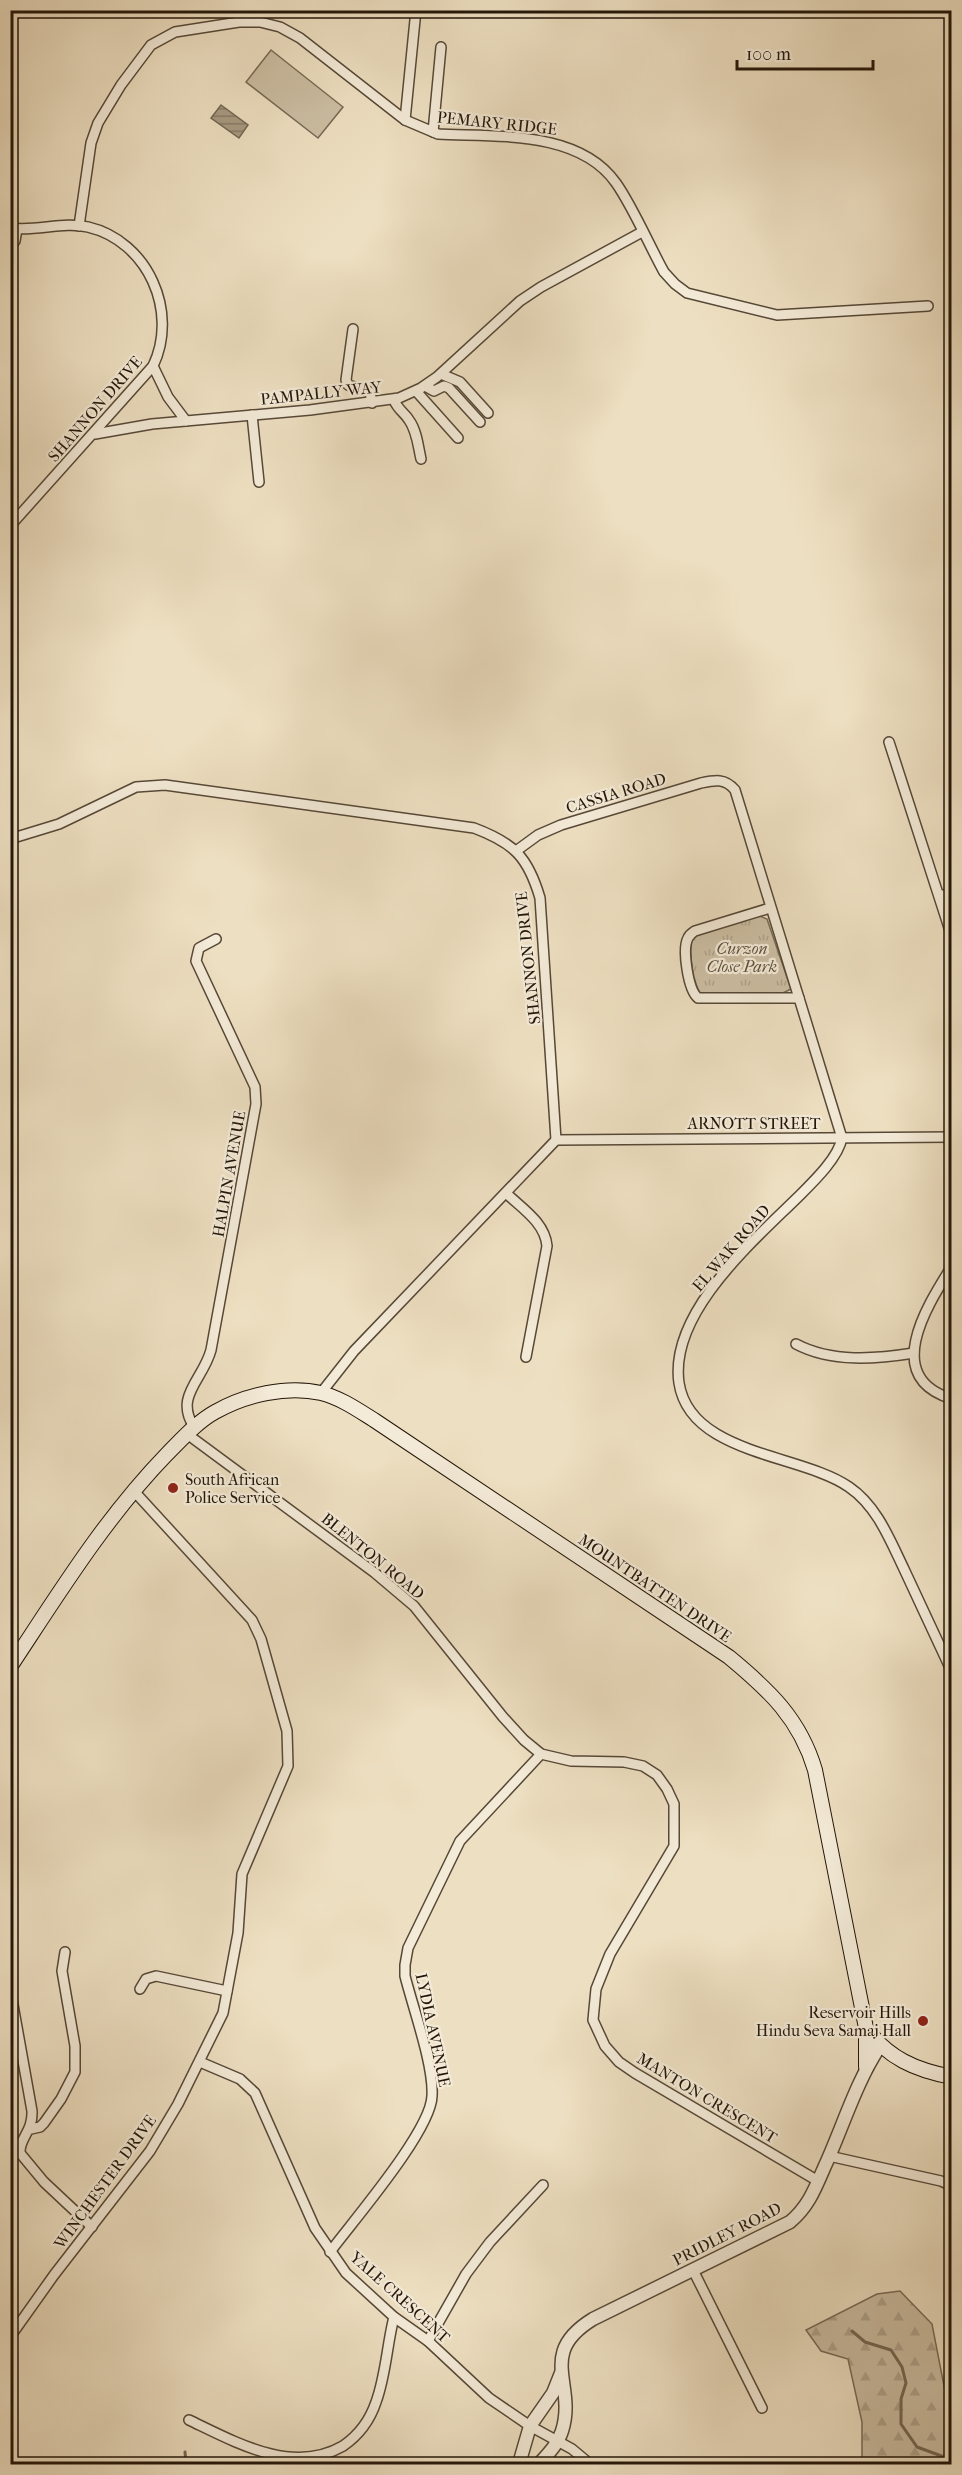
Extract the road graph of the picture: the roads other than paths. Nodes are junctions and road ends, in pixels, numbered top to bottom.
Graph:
1 (416, 10) edge
2 (441, 47) dead end
3 (405, 120) junction
4 (433, 132) junction
5 (79, 226) junction
6 (14, 229) edge
7 (642, 232) junction
8 (10, 247) edge
9 (928, 306) dead end
10 (353, 329) dead end
11 (153, 366) junction
12 (441, 374) junction
13 (425, 386) junction
14 (416, 391) junction
15 (394, 400) junction
16 (372, 403) junction
17 (488, 413) dead end
18 (252, 415) junction
19 (186, 421) junction
20 (480, 422) dead end
21 (95, 434) junction
22 (458, 438) dead end
23 (421, 459) dead end
24 (259, 482) dead end
25 (10, 526) edge
26 (890, 742) dead end
27 (10, 839) edge
28 (516, 851) junction
29 (939, 895) junction
30 (951, 895) edge
31 (770, 908) junction
32 (951, 937) edge
33 (216, 939) dead end
34 (800, 998) junction
35 (951, 1137) edge
36 (842, 1138) junction
37 (556, 1140) junction
38 (507, 1194) junction
39 (951, 1266) edge
40 (796, 1344) dead end
41 (914, 1353) junction
42 (526, 1357) dead end
43 (321, 1393) junction
44 (951, 1399) edge
45 (191, 1431) junction
46 (133, 1490) junction
47 (10, 1667) edge
48 (951, 1672) edge
49 (541, 1754) junction
50 (65, 1952) dead end
51 (10, 1988) edge
52 (140, 1989) dead end
53 (227, 1991) junction
54 (866, 2028) junction
55 (880, 2046) junction
56 (200, 2062) junction
57 (866, 2067) junction
58 (951, 2077) edge
59 (31, 2129) junction
60 (829, 2156) junction
61 (818, 2181) junction
62 (543, 2185) dead end
63 (951, 2186) edge
64 (92, 2227) junction
65 (330, 2252) junction
66 (693, 2270) junction
67 (394, 2317) junction
68 (10, 2337) edge
69 (428, 2341) junction
70 (561, 2372) junction
71 (762, 2408) dead end
72 (189, 2420) dead end
73 (530, 2426) junction
74 (558, 2441) junction
75 (519, 2464) edge
76 (539, 2464) edge
77 (590, 2464) edge

1 - 3 street
2 - 4 street
3 - 4 street, PEMARY RIDGE
3 - 5 street, PEMARY RIDGE
4 - 7 street, PEMARY RIDGE
5 - 6 street, SHANNON DRIVE
5 - 11 street, SHANNON DRIVE
6 - 8 street
7 - 9 street, PEMARY RIDGE
7 - 12 street, PAMPALLY WAY
10 - 16 street
11 - 19 street
11 - 21 street, SHANNON DRIVE
12 - 13 street, PAMPALLY WAY
12 - 17 street
13 - 14 street, PAMPALLY WAY
13 - 20 street
14 - 15 street, PAMPALLY WAY
14 - 22 street
15 - 16 street, PAMPALLY WAY
15 - 23 street
16 - 18 street, PAMPALLY WAY
18 - 19 street, PAMPALLY WAY
18 - 24 street
19 - 21 street, PAMPALLY WAY
21 - 25 street, SHANNON DRIVE
26 - 29 street
27 - 28 street, SHANNON DRIVE
28 - 31 street, CASSIA ROAD
28 - 37 street, SHANNON DRIVE
29 - 30 street
29 - 32 street
31 - 34 street
31 - 34 street
33 - 45 street, HALPIN AVENUE
34 - 36 street
35 - 36 street, ARNOTT STREET
36 - 37 street, ARNOTT STREET
36 - 48 street, EL WAK ROAD
37 - 38 street
38 - 42 street
38 - 43 street
39 - 41 street
40 - 41 street
41 - 44 street
43 - 45 main road, MOUNTBATTEN DRIVE
43 - 54 main road, MOUNTBATTEN DRIVE
45 - 46 main road, MOUNTBATTEN DRIVE
45 - 49 street, BLENTON ROAD
46 - 47 main road, MOUNTBATTEN DRIVE
46 - 53 street, WINCHESTER DRIVE
49 - 61 street, MANTON CRESCENT
49 - 65 street, LYDIA AVENUE
50 - 59 street
51 - 59 street
52 - 53 street
53 - 56 street, WINCHESTER DRIVE
54 - 55 main road, MOUNTBATTEN DRIVE
54 - 57 main road
55 - 57 street, PRIDLEY ROAD
55 - 58 main road, MOUNTBATTEN DRIVE
56 - 64 street, WINCHESTER DRIVE
56 - 65 street, YALE CRESCENT
57 - 60 street, PRIDLEY ROAD
59 - 64 street
60 - 61 street, PRIDLEY ROAD
60 - 63 street
61 - 66 street, PRIDLEY ROAD
62 - 69 street
64 - 68 street, WINCHESTER DRIVE
65 - 67 street, YALE CRESCENT
66 - 70 street, PRIDLEY ROAD
66 - 71 street
67 - 69 street, YALE CRESCENT
67 - 72 street
69 - 73 street, YALE CRESCENT
70 - 73 street, PRIDLEY ROAD
70 - 74 street, PRIDLEY ROAD
73 - 74 street, YALE CRESCENT
73 - 75 street, PRIDLEY ROAD
74 - 76 street, PRIDLEY ROAD
74 - 77 street, YALE CRESCENT

